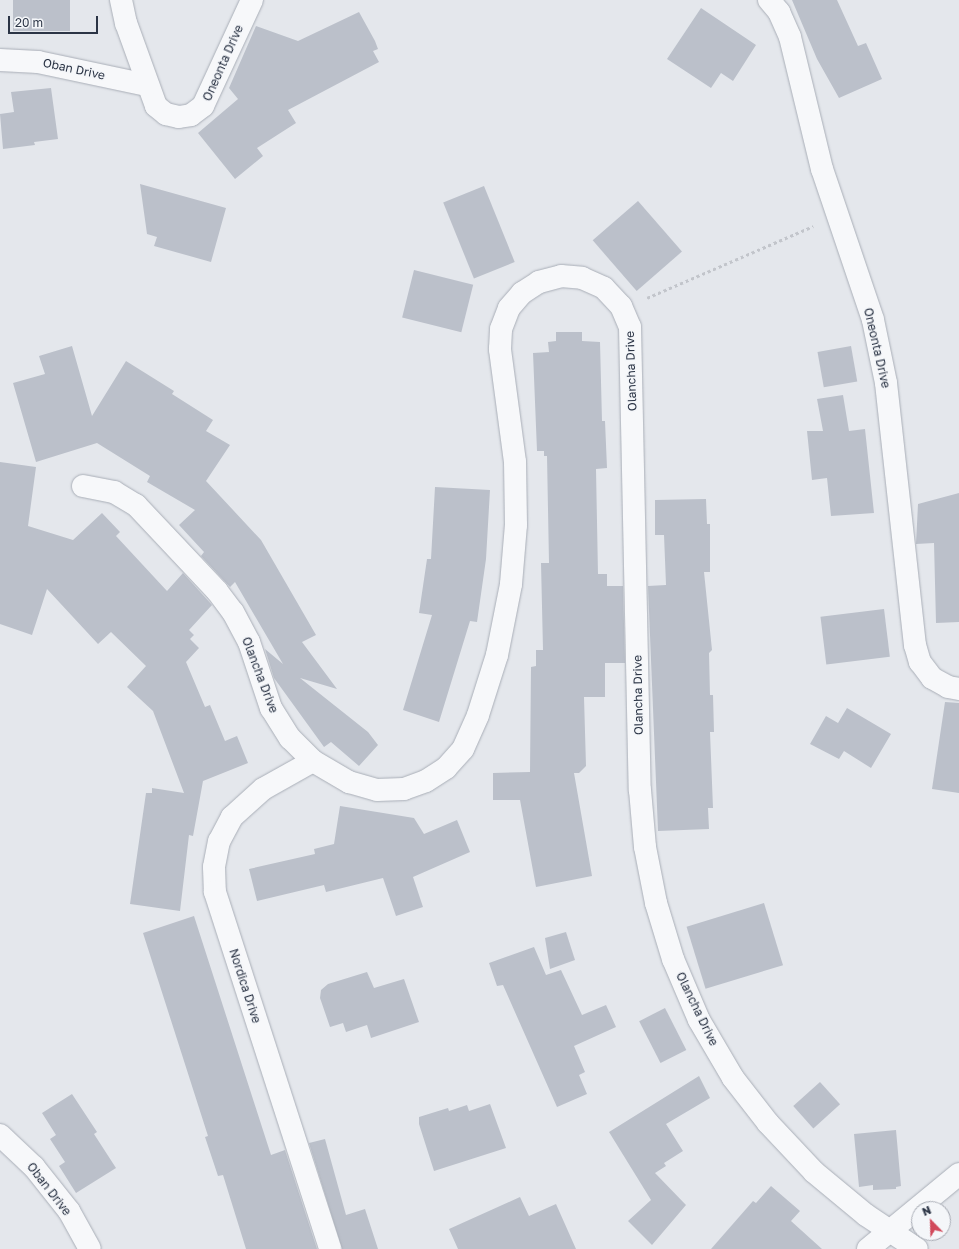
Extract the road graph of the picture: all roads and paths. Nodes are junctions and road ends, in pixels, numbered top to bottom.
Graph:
1 (121, 0) edge
2 (252, 0) edge
3 (769, 0) edge
4 (0, 60) edge
5 (147, 85) junction
6 (837, 214) junction
7 (622, 309) junction
8 (83, 486) dead end
9 (959, 689) edge
10 (313, 761) junction
11 (0, 1135) edge
12 (959, 1174) edge
13 (890, 1231) junction
14 (90, 1249) edge
15 (330, 1249) edge
16 (868, 1249) edge
17 (917, 1249) edge

1 - 5 street, Oneonta Drive
2 - 5 street, Oneonta Drive
3 - 6 street, Oneonta Drive
4 - 5 street, Oban Drive
6 - 7 path
6 - 9 street, Oneonta Drive
7 - 10 street, Olancha Drive
7 - 13 street, Olancha Drive
8 - 10 street, Olancha Drive
10 - 15 street, Nordica Drive
11 - 14 street, Oban Drive
12 - 13 street
13 - 16 street
13 - 17 street, Olancha Drive

